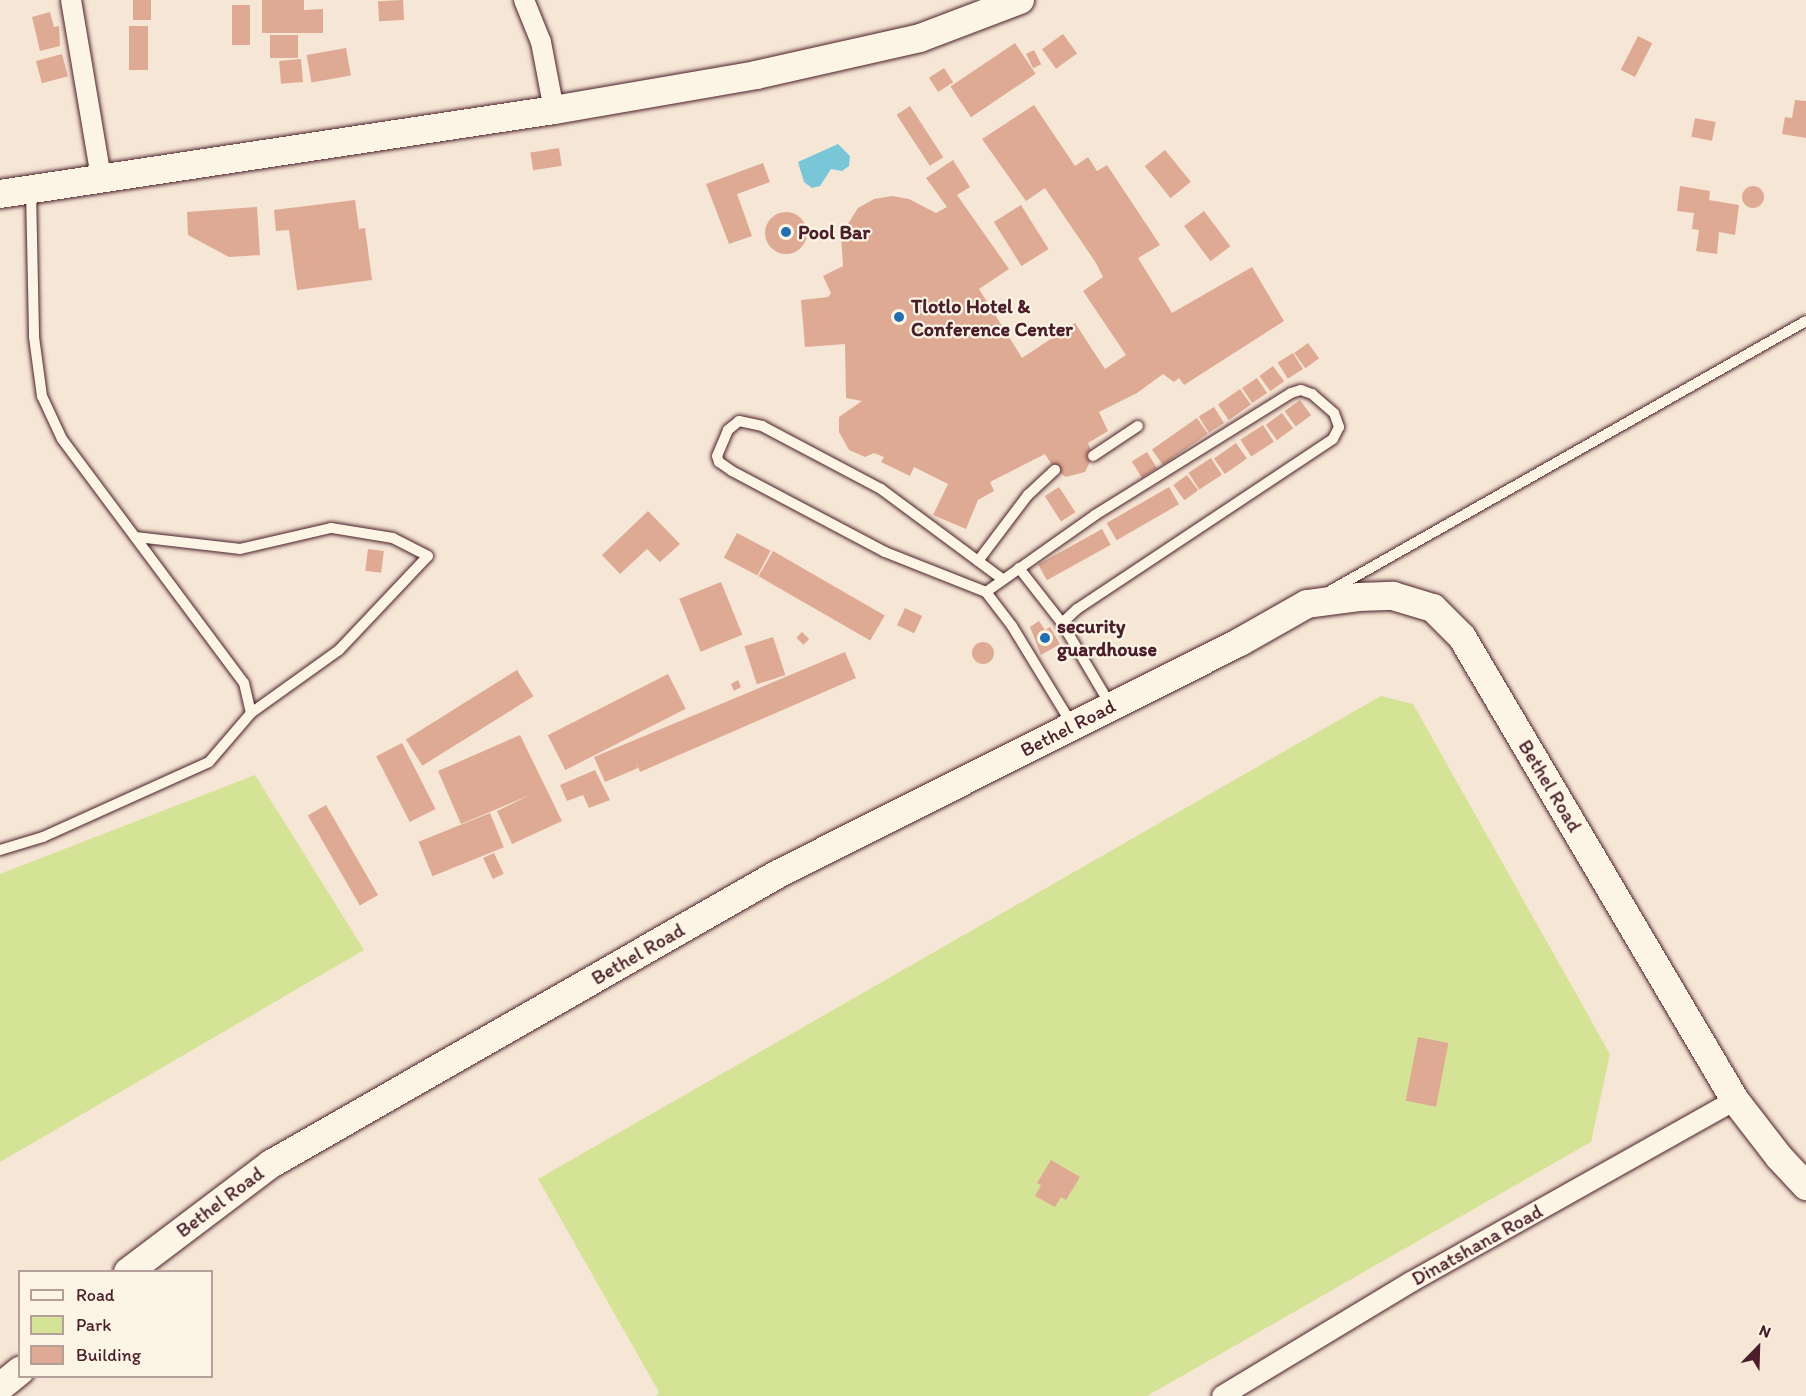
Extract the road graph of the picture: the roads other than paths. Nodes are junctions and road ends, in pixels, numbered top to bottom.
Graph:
1 (70, 0) edge
2 (524, 0) edge
3 (1020, 0) edge
4 (554, 110) junction
5 (101, 178) junction
6 (31, 189) junction
7 (0, 194) edge
8 (1806, 321) edge
9 (1138, 426) dead end
10 (1093, 456) dead end
11 (1055, 471) dead end
12 (136, 537) junction
13 (978, 561) junction
14 (1019, 568) junction
15 (1001, 578) junction
16 (986, 591) junction
17 (1307, 604) junction
18 (1062, 623) junction
19 (1111, 707) junction
20 (251, 713) junction
21 (1073, 726) junction
22 (0, 850) edge
23 (1735, 1100) junction
24 (1806, 1186) edge
25 (131, 1270) edge
26 (18, 1373) edge
27 (0, 1387) edge
28 (1222, 1396) edge

1 - 5 street
2 - 4 street
3 - 4 street
4 - 5 street
5 - 6 street
6 - 7 street
6 - 12 lane
8 - 17 lane
9 - 10 lane
11 - 13 lane
12 - 20 lane
12 - 20 lane
13 - 15 lane
13 - 16 lane
14 - 15 lane
14 - 18 lane
14 - 18 lane
15 - 16 lane
16 - 21 lane
17 - 19 street, Bethel Road
17 - 23 street, Bethel Road
18 - 19 lane
19 - 21 street, Bethel Road
20 - 22 lane
21 - 25 street, Bethel Road
23 - 24 street, Bethel Road
23 - 28 street, Dinatshana Road
26 - 27 street

